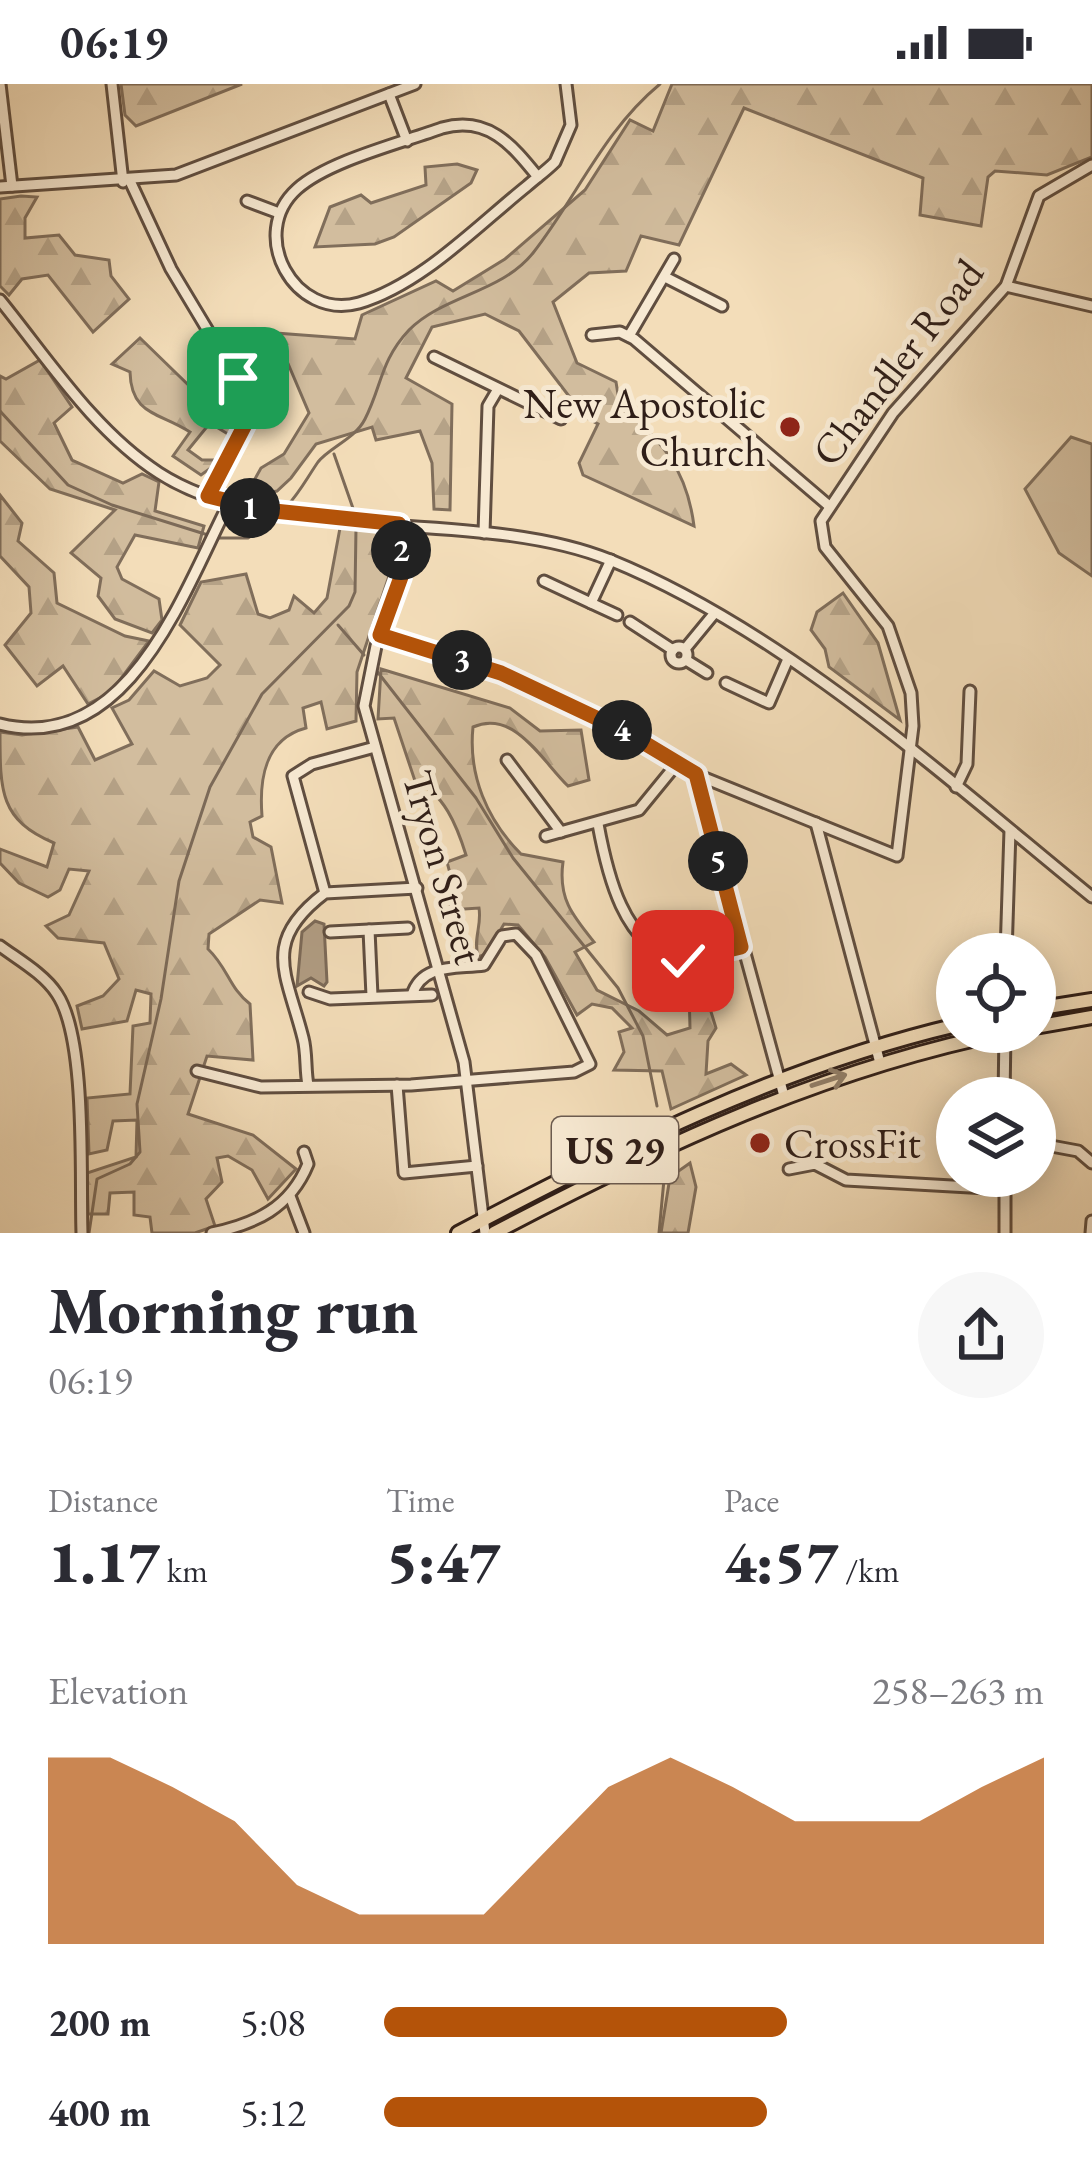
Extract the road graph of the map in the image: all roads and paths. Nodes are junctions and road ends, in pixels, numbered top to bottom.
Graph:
1 (0, 84) edge
2 (112, 84) edge
3 (415, 84) edge
4 (566, 84) edge
5 (389, 94) junction
6 (407, 141) junction
7 (1092, 165) edge
8 (538, 177) junction
9 (126, 182) junction
10 (6, 186) edge
11 (248, 201) dead end
12 (279, 213) junction
13 (674, 259) dead end
14 (664, 277) junction
15 (1006, 286) junction
16 (0, 299) edge
17 (722, 306) dead end
18 (1092, 307) edge
19 (592, 335) dead end
20 (629, 336) junction
21 (434, 357) dead end
22 (498, 388) junction
23 (561, 418) dead end
24 (208, 496) junction
25 (229, 503) junction
26 (827, 505) junction
27 (399, 524) junction
28 (484, 533) junction
29 (611, 560) junction
30 (544, 581) dead end
31 (591, 603) junction
32 (617, 615) dead end
33 (713, 615) junction
34 (630, 622) dead end
35 (380, 635) junction
36 (682, 653) junction
37 (788, 659) junction
38 (707, 673) dead end
39 (726, 683) dead end
40 (970, 691) dead end
41 (0, 724) edge
42 (375, 747) junction
43 (909, 748) junction
44 (507, 760) dead end
45 (675, 766) junction
46 (696, 774) junction
47 (956, 787) junction
48 (598, 824) junction
49 (816, 824) junction
50 (1010, 830) junction
51 (561, 832) junction
52 (546, 836) dead end
53 (417, 888) junction
54 (325, 893) junction
55 (1092, 897) edge
56 (408, 928) dead end
57 (369, 930) junction
58 (330, 932) dead end
59 (1007, 933) edge
60 (0, 946) edge
61 (741, 947) junction
62 (439, 970) junction
63 (309, 992) dead end
64 (412, 995) junction
65 (432, 995) dead end
66 (372, 996) junction
67 (1092, 1000) edge
68 (1056, 1006) edge
69 (1092, 1017) edge
70 (1056, 1023) edge
71 (936, 1031) edge
72 (875, 1047) junction
73 (936, 1049) edge
74 (880, 1063) junction
75 (197, 1071) dead end
76 (778, 1079) junction
77 (467, 1081) junction
78 (308, 1085) junction
79 (397, 1085) junction
80 (784, 1096) junction
81 (728, 1099) junction
82 (734, 1115) junction
83 (1056, 1147) edge
84 (304, 1152) dead end
85 (1092, 1163) edge
86 (477, 1166) junction
87 (789, 1168) dead end
88 (936, 1185) edge
89 (290, 1196) junction
90 (1005, 1197) edge
91 (1092, 1221) edge
92 (484, 1226) edge
93 (82, 1233) edge
94 (212, 1233) edge
95 (304, 1233) edge
96 (458, 1233) edge
97 (494, 1233) edge
98 (1005, 1233) edge
99 (1091, 1233) edge

1 - 10 street
2 - 9 street
3 - 5 street
4 - 8 street
5 - 6 street
5 - 9 street
6 - 8 street
6 - 12 street
7 - 15 street, Chandler Road
8 - 12 street
9 - 10 street
9 - 24 street
11 - 12 street
13 - 14 street
14 - 17 street
14 - 20 street
15 - 18 street
15 - 26 street, Chandler Road
16 - 24 street
19 - 20 street
20 - 26 street
21 - 22 street
22 - 23 street
22 - 28 street
24 - 25 street
25 - 27 street
25 - 41 street
26 - 43 street, Chandler Road
27 - 28 street
27 - 35 street, Tryon Street
28 - 29 street
29 - 31 street
29 - 33 street
30 - 31 street
31 - 32 street
33 - 36 street
33 - 37 street
34 - 36 street
35 - 42 street, Tryon Street
35 - 45 street
36 - 38 street
37 - 39 street
37 - 43 street
40 - 47 street
42 - 53 street, Tryon Street
42 - 54 street
43 - 47 street
43 - 49 street, Chandler Road
44 - 51 street
45 - 46 street
45 - 48 street
46 - 49 street
46 - 61 street
47 - 50 street
48 - 51 street
48 - 61 street
49 - 72 street
50 - 55 street
50 - 59 street
51 - 52 street
53 - 54 street
53 - 62 street, Tryon Street
54 - 78 street
56 - 57 street
57 - 58 street
57 - 66 street
60 - 93 street
61 - 76 street
62 - 64 street
62 - 77 street, Tryon Street
62 - 77 street
63 - 66 street
64 - 65 street
64 - 66 street
67 - 68 main road
69 - 70 main road
71 - 72 main road, US 29
72 - 74 street
72 - 76 main road, US 29
73 - 74 main road, US 29
80 -> 74 main road, US 29
75 - 78 street
76 - 80 street
76 - 81 main road, US 29
77 - 79 street
77 - 86 street, Tryon Street
78 - 79 street
79 - 86 street
80 - 82 main road, US 29
81 - 82 main road
81 - 92 main road, US 29
82 - 97 main road, US 29
83 - 85 street
84 - 89 street
86 - 92 street, Tryon Street
87 - 88 street
89 - 94 street
89 - 95 street
90 - 98 street
91 - 99 street
92 - 96 main road, US 29

